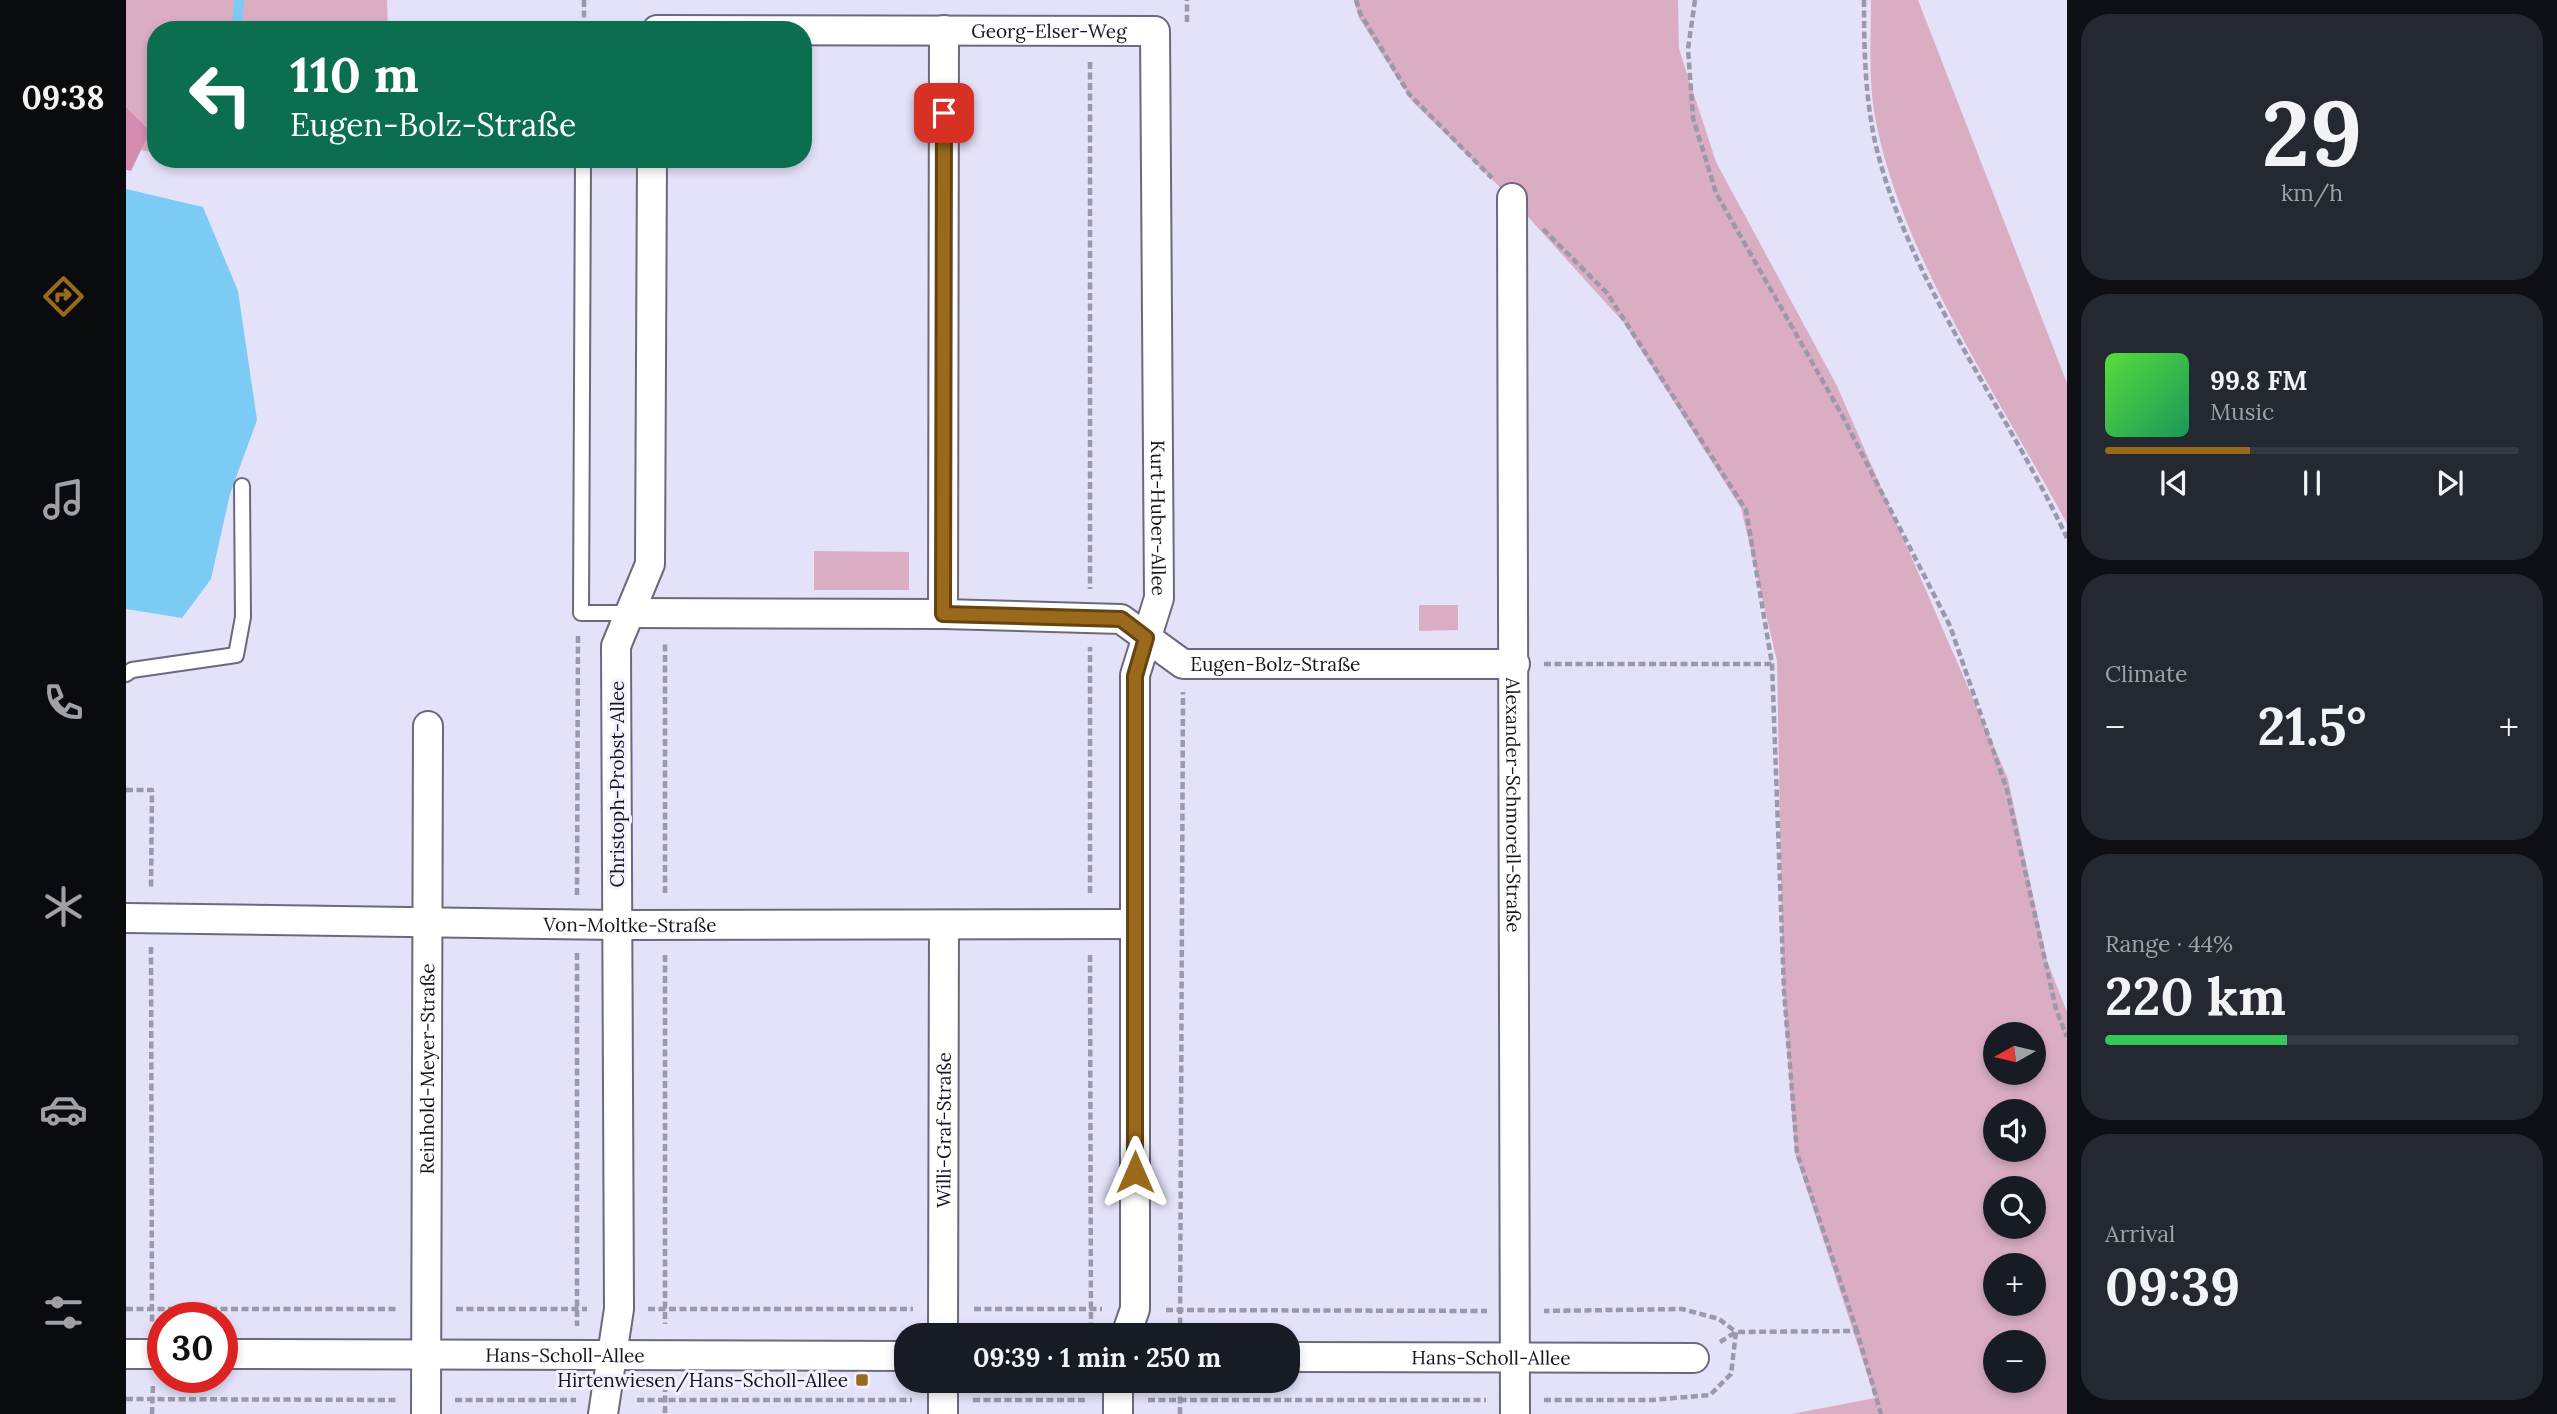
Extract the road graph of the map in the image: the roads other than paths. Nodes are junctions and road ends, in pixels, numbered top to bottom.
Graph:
1 (812, 30) edge
2 (944, 30) junction
3 (1155, 31) joint
4 (583, 168) edge
5 (652, 168) edge
6 (1512, 198) road end
7 (242, 486) dead end
8 (632, 613) junction
9 (943, 614) junction
10 (1146, 638) junction
11 (1515, 664) junction
12 (126, 674) edge
13 (428, 726) dead end
14 (138, 918) edge
15 (428, 921) junction
16 (618, 925) junction
17 (944, 925) junction
18 (1135, 925) junction
19 (943, 1323) edge
20 (1130, 1323) edge
21 (238, 1354) edge
22 (426, 1355) junction
23 (611, 1355) junction
24 (894, 1356) edge
25 (1300, 1357) edge
26 (1515, 1357) junction
27 (1694, 1358) road end
28 (943, 1393) edge
29 (1118, 1393) edge
30 (426, 1414) edge
31 (603, 1414) edge
32 (943, 1414) edge
33 (1118, 1414) edge
34 (1514, 1414) edge

1 - 2 street, Georg-Elser-Weg
2 - 3 street, Georg-Elser-Weg
2 - 9 street, Georg-Elser-Weg
3 - 10 street, Kurt-Huber-Allee
4 - 8 lane
5 - 8 street, Christoph-Probst-Allee
6 - 11 street, Alexander-Schmorell-Straße
7 - 12 lane
8 - 9 street, Eugen-Bolz-Straße
8 - 16 street, Christoph-Probst-Allee
9 - 10 street, Eugen-Bolz-Straße
10 - 11 street, Eugen-Bolz-Straße
10 - 18 street, Kurt-Huber-Allee
11 - 26 street, Alexander-Schmorell-Straße
13 - 15 street, Reinhold-Meyer-Straße
14 - 15 street, Von-Moltke-Straße
15 - 16 street, Von-Moltke-Straße
15 - 22 street, Reinhold-Meyer-Straße
16 - 17 street, Von-Moltke-Straße
16 - 23 street, Christoph-Probst-Allee
17 - 18 street, Von-Moltke-Straße
17 - 19 street, Willi-Graf-Straße
18 - 20 street, Kurt-Huber-Allee
21 - 22 street, Hans-Scholl-Allee
22 - 23 street, Hans-Scholl-Allee
22 - 30 street, Reinhold-Meyer-Straße
23 - 24 street, Hans-Scholl-Allee
23 - 31 street, Christoph-Probst-Allee
25 - 26 street, Hans-Scholl-Allee
26 - 27 street, Hans-Scholl-Allee
26 - 34 street, Alexander-Schmorell-Straße
28 - 32 street
29 - 33 street

